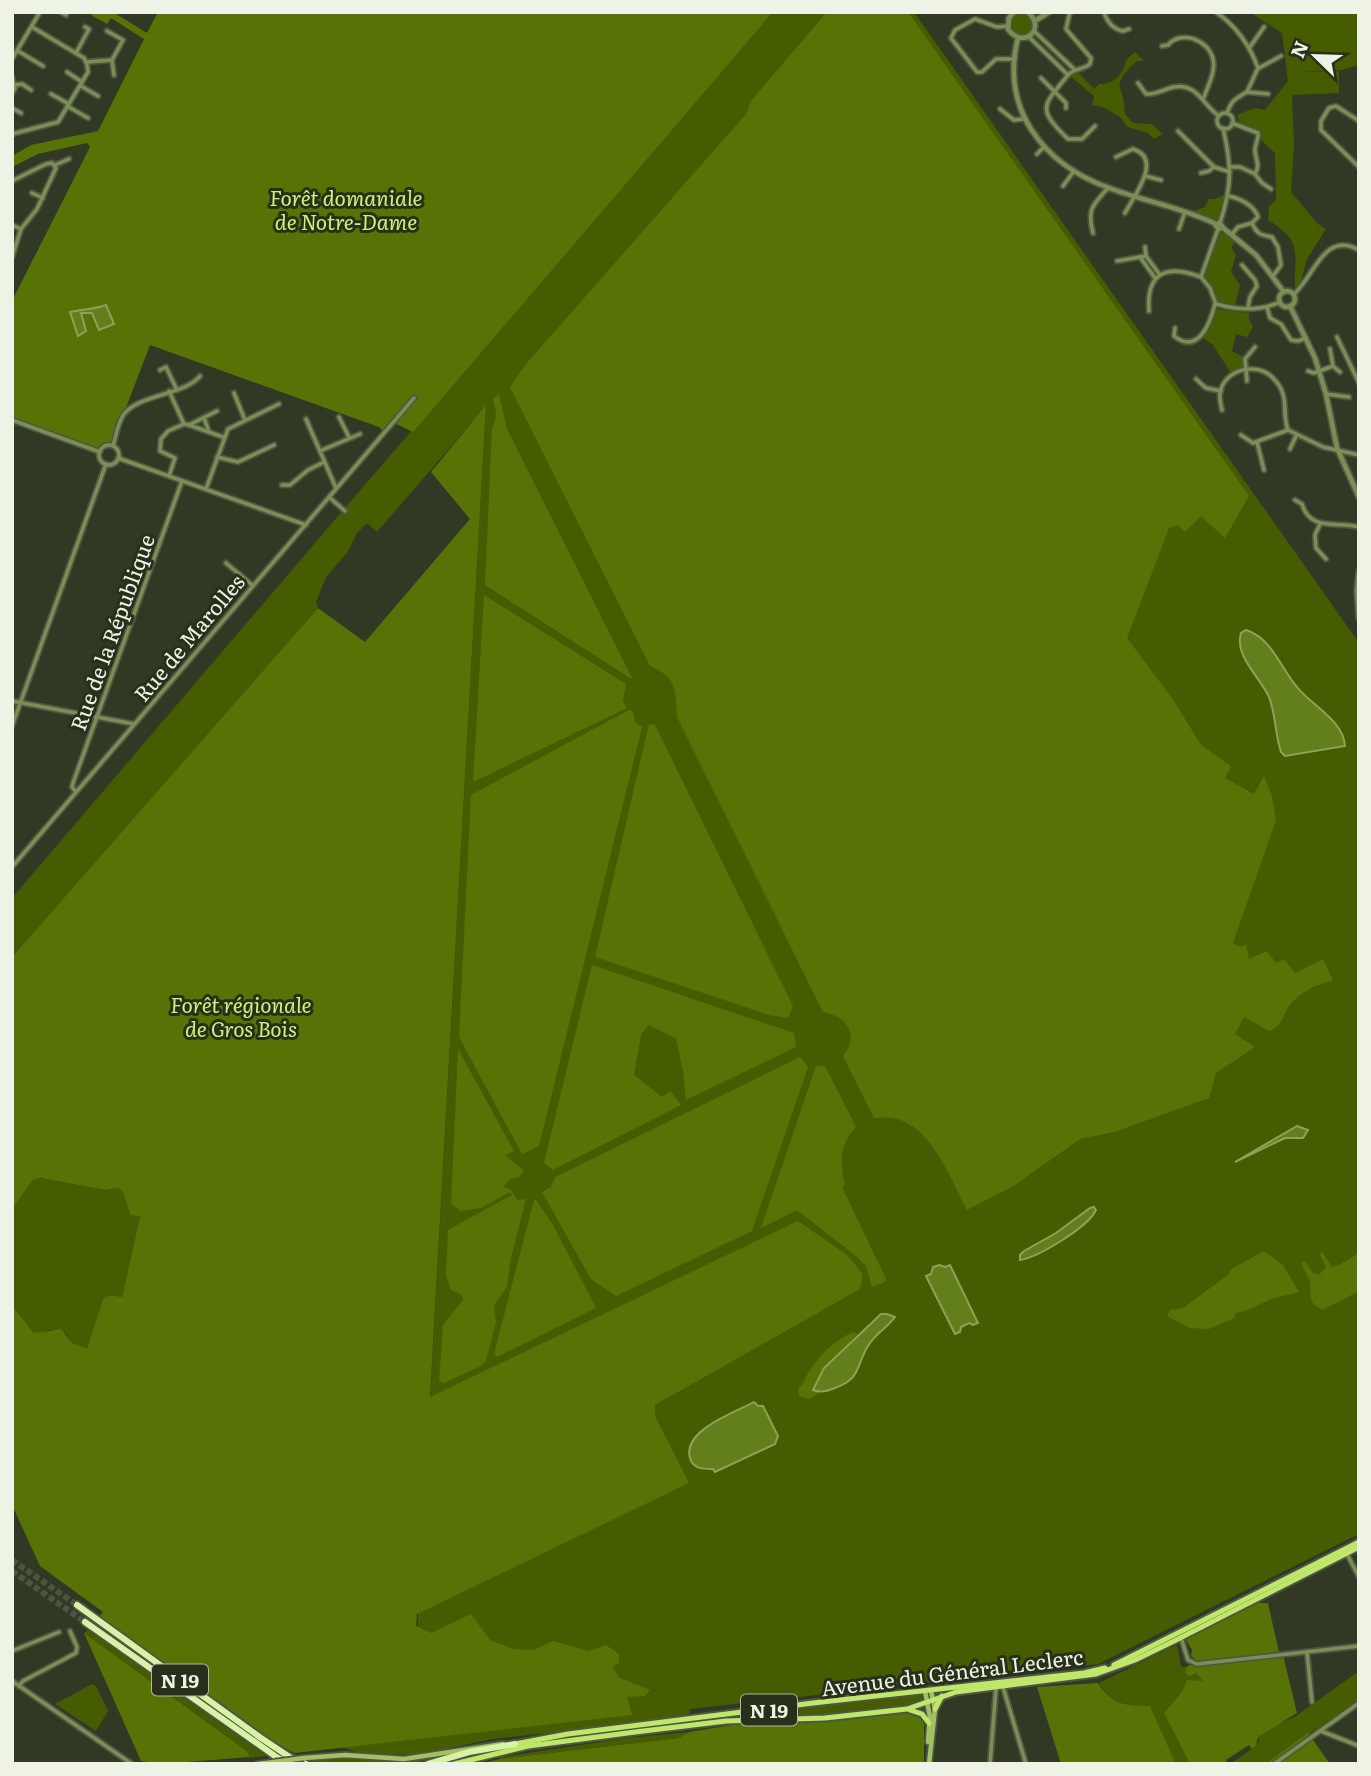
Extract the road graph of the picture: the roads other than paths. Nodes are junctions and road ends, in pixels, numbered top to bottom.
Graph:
1 (40, 12) edge
2 (61, 12) edge
3 (1028, 12) edge
4 (1049, 12) edge
5 (1070, 12) edge
6 (1104, 12) edge
7 (1216, 12) edge
8 (1011, 13) edge
9 (66, 16) dead end
10 (1035, 21) junction
11 (24, 22) dead end
12 (1008, 26) junction
13 (32, 27) junction
14 (85, 27) dead end
15 (1264, 27) dead end
16 (1129, 29) dead end
17 (107, 31) dead end
18 (1034, 31) junction
19 (1028, 36) junction
20 (1018, 38) junction
21 (12, 44) edge
22 (1162, 46) dead end
23 (1250, 47) junction
24 (18, 49) junction
25 (76, 53) junction
26 (1281, 55) dead end
27 (12, 59) edge
28 (1015, 59) junction
29 (112, 60) junction
30 (86, 62) junction
31 (43, 66) dead end
32 (1258, 68) junction
33 (1073, 69) junction
34 (67, 72) dead end
35 (114, 75) dead end
36 (1068, 75) junction
37 (12, 77) edge
38 (1041, 78) dead end
39 (1138, 83) dead end
40 (82, 84) junction
41 (14, 85) junction
42 (32, 90) dead end
43 (1055, 91) junction
44 (1247, 92) junction
45 (12, 93) edge
46 (51, 94) dead end
47 (1268, 94) dead end
48 (98, 96) dead end
49 (1204, 97) junction
50 (68, 105) junction
51 (12, 108) edge
52 (1066, 108) dead end
53 (1000, 109) dead end
54 (20, 113) dead end
55 (1227, 113) junction
56 (1219, 116) junction
57 (88, 118) dead end
58 (1024, 120) junction
59 (1359, 121) edge
60 (1232, 123) junction
61 (1095, 125) dead end
62 (1223, 128) junction
63 (1178, 131) dead end
64 (12, 134) edge
65 (1044, 147) junction
66 (1037, 154) dead end
67 (1116, 157) dead end
68 (69, 159) dead end
69 (1358, 164) edge
70 (54, 165) junction
71 (1214, 167) junction
72 (1231, 169) junction
73 (1074, 171) junction
74 (1201, 173) dead end
75 (1255, 174) junction
76 (1145, 176) junction
77 (1161, 180) dead end
78 (12, 181) edge
79 (1063, 186) dead end
80 (1108, 188) junction
81 (1271, 189) dead end
82 (32, 193) dead end
83 (1228, 196) junction
84 (1136, 197) junction
85 (43, 198) junction
86 (1185, 212) junction
87 (1125, 214) dead end
88 (1252, 223) junction
89 (12, 225) edge
90 (1219, 226) junction
91 (21, 229) junction
92 (1179, 229) dead end
93 (1093, 233) dead end
94 (1232, 234) junction
95 (1145, 247) dead end
96 (1359, 250) edge
97 (1146, 256) junction
98 (12, 257) edge
99 (1140, 257) junction
100 (1117, 261) dead end
101 (1242, 265) dead end
102 (1160, 275) junction
103 (1273, 276) junction
104 (1201, 277) junction
105 (1155, 278) junction
106 (1284, 292) junction
107 (1294, 294) junction
108 (1280, 302) junction
109 (1216, 304) junction
110 (1290, 306) junction
111 (1267, 307) junction
112 (1248, 309) junction
113 (1149, 311) dead end
114 (1175, 328) dead end
115 (1337, 337) dead end
116 (1306, 338) junction
117 (1255, 347) dead end
118 (1329, 349) dead end
119 (1333, 366) junction
120 (1246, 369) junction
121 (160, 370) dead end
122 (1308, 371) dead end
123 (1319, 372) junction
124 (1340, 372) dead end
125 (200, 376) dead end
126 (1196, 379) dead end
127 (1247, 381) dead end
128 (1359, 383) edge
129 (177, 390) junction
130 (169, 391) junction
131 (1221, 391) junction
132 (234, 393) dead end
133 (1326, 394) junction
134 (1349, 397) dead end
135 (414, 398) dead end
136 (279, 404) dead end
137 (1222, 410) dead end
138 (218, 411) dead end
139 (339, 417) dead end
140 (204, 418) junction
141 (306, 419) dead end
142 (13, 420) edge
143 (245, 420) junction
144 (187, 425) junction
145 (12, 427) edge
146 (1288, 430) junction
147 (209, 432) junction
148 (360, 434) dead end
149 (1241, 435) dead end
150 (1296, 436) junction
151 (223, 437) junction
152 (350, 438) junction
153 (1257, 442) junction
154 (274, 445) dead end
155 (113, 446) junction
156 (1290, 449) dead end
157 (319, 451) junction
158 (1338, 451) junction
159 (100, 452) junction
160 (1359, 455) edge
161 (217, 457) junction
162 (118, 458) junction
163 (324, 462) junction
164 (106, 464) junction
165 (1264, 470) dead end
166 (169, 476) junction
167 (182, 481) junction
168 (282, 485) dead end
169 (336, 488) junction
170 (206, 489) junction
171 (329, 497) junction
172 (1359, 497) edge
173 (1295, 500) dead end
174 (345, 511) dead end
175 (1320, 523) junction
176 (306, 525) junction
177 (1359, 527) edge
178 (1326, 559) dead end
179 (226, 563) dead end
180 (1359, 572) edge
181 (253, 585) junction
182 (1359, 618) edge
183 (12, 701) edge
184 (21, 702) junction
185 (98, 716) junction
186 (134, 724) junction
187 (12, 726) edge
188 (76, 792) junction
189 (12, 867) edge
190 (1359, 1545) edge
191 (1346, 1553) junction
192 (1359, 1577) edge
193 (76, 1605) tunnel mouth
194 (85, 1622) tunnel mouth
195 (70, 1631) dead end
196 (59, 1632) dead end
197 (1180, 1635) junction
198 (1359, 1646) edge
199 (12, 1651) edge
200 (1307, 1652) junction
201 (12, 1681) edge
202 (19, 1686) junction
203 (1000, 1688) junction
204 (928, 1691) junction
205 (942, 1696) junction
206 (930, 1701) junction
207 (1312, 1702) dead end
208 (1359, 1703) edge
209 (907, 1709) junction
210 (935, 1709) junction
211 (931, 1723) junction
212 (1321, 1731) junction
213 (514, 1744) junction
214 (1359, 1746) edge
215 (305, 1761) edge
216 (132, 1764) edge
217 (258, 1764) edge
218 (289, 1764) edge
219 (428, 1764) edge
220 (454, 1764) edge
221 (927, 1764) edge
222 (989, 1764) edge
223 (1026, 1764) edge
224 (1274, 1764) edge

1 - 13 street
2 - 9 street
3 - 10 street
4 - 10 street
5 - 33 street
6 - 16 street
7 - 23 street
8 - 12 street
10 - 18 street
11 - 13 street
12 - 20 street
12 - 28 street
13 - 24 street
13 - 25 street
14 - 25 street
15 - 23 street
17 - 29 street
18 - 19 street
18 - 33 street
19 - 20 street
19 - 36 street
20 - 28 street
21 - 24 street
22 - 49 street
23 - 32 street
24 - 27 street
24 - 31 street
25 - 30 street
26 - 32 street
28 - 58 street
29 - 30 street
29 - 35 street
30 - 40 street
32 - 44 street
33 - 36 street
34 - 40 street
36 - 43 street
37 - 41 street
38 - 43 street
39 - 49 street
40 - 48 street
40 - 50 street
41 - 42 street
41 - 45 street
43 - 52 street
43 - 61 street
44 - 47 street
44 - 55 street
46 - 50 street
49 - 56 street
50 - 57 street
50 - 64 street
51 - 54 street
53 - 58 street
55 - 56 street
55 - 60 street
56 - 62 street
58 - 65 street
59 - 69 street
60 - 62 street
60 - 75 street
62 - 72 street
63 - 71 street
65 - 66 street
65 - 73 street
67 - 76 street
68 - 70 street
70 - 78 street
70 - 85 street
71 - 72 street
71 - 74 street
72 - 75 street
72 - 83 street
73 - 79 street
73 - 80 street
75 - 81 street
76 - 77 street
76 - 84 street
80 - 84 street
80 - 93 street
82 - 85 street
83 - 88 street
83 - 90 street
84 - 86 street
84 - 87 street
85 - 91 street
86 - 90 street
86 - 92 street
88 - 94 street
88 - 103 street
89 - 91 street
90 - 94 street
90 - 104 street
91 - 98 street
94 - 103 street
95 - 97 street
96 - 107 street
97 - 99 street
97 - 102 street
99 - 100 street
99 - 105 street
101 - 112 street
102 - 104 street
102 - 105 street
103 - 106 street
104 - 109 street
105 - 113 street
106 - 107 street
106 - 108 street
107 - 110 street
108 - 110 street
108 - 111 street
109 - 112 street
109 - 114 street
110 - 116 street
111 - 112 street
111 - 116 street
115 - 128 street
116 - 123 street
117 - 120 street
118 - 119 street
119 - 123 street
119 - 124 street
120 - 127 street
120 - 131 street
120 - 146 street
121 - 129 street
122 - 123 street
123 - 133 street
125 - 129 street
126 - 131 street
129 - 130 street
130 - 144 street
130 - 155 street
131 - 137 street
132 - 143 street
133 - 134 street
133 - 158 street
135 - 169 street, Rue de Marolles
136 - 143 street
138 - 140 street
139 - 152 street
140 - 144 street
140 - 147 street
141 - 157 street
142 - 145 street
142 - 159 street
143 - 151 street
144 - 147 street
144 - 166 street
146 - 150 street
146 - 153 street
147 - 151 street
148 - 152 street
149 - 153 street
150 - 156 street
150 - 158 street
151 - 161 street
152 - 157 street
153 - 165 street
154 - 161 street
155 - 159 street
155 - 162 street
157 - 163 street
158 - 160 street
158 - 172 street
159 - 164 street
161 - 170 street
162 - 164 street
162 - 166 street
163 - 168 street
163 - 169 street
164 - 184 street
166 - 167 street
167 - 170 street
167 - 185 street, Rue de la République
169 - 171 street, Rue de Marolles
170 - 176 street
171 - 174 street
171 - 176 street, Rue de Marolles
173 - 175 street
175 - 177 street
175 - 178 street
176 - 181 street, Rue de Marolles
179 - 181 street
180 - 182 street
181 - 186 street, Rue de Marolles
183 - 184 street
184 - 185 street
184 - 187 street
185 - 186 street
185 - 188 street, Rue de la République
186 - 188 street, Rue de Marolles
188 - 189 street, Rue de Marolles
190 - 191 main road, N 19
190 - 197 main road, N 19
191 - 192 street
191 - 197 main road, N 19
193 - 215 highway, N 19
194 - 218 highway, N 19
195 - 202 street
196 - 199 street
197 - 200 street
197 - 203 main road, N 19
197 - 204 main road, Avenue du Général Leclerc / N 19
198 - 200 street
200 - 207 street
201 - 202 street
202 - 216 street
203 - 205 main road, N 19
203 - 222 street
203 - 223 street
204 - 206 main road
204 - 213 main road, Avenue du Général Leclerc / N 19
205 - 206 main road, N 19
205 - 210 main road
206 - 209 main road, N 19
206 - 210 main road
206 - 211 main road
208 - 212 street
209 - 211 main road
209 - 220 main road, N 19
210 - 211 main road
211 - 221 main road
212 - 214 street
212 - 224 street
213 - 215 main road
213 - 219 highway, N 19
215 - 217 main road, bridge

